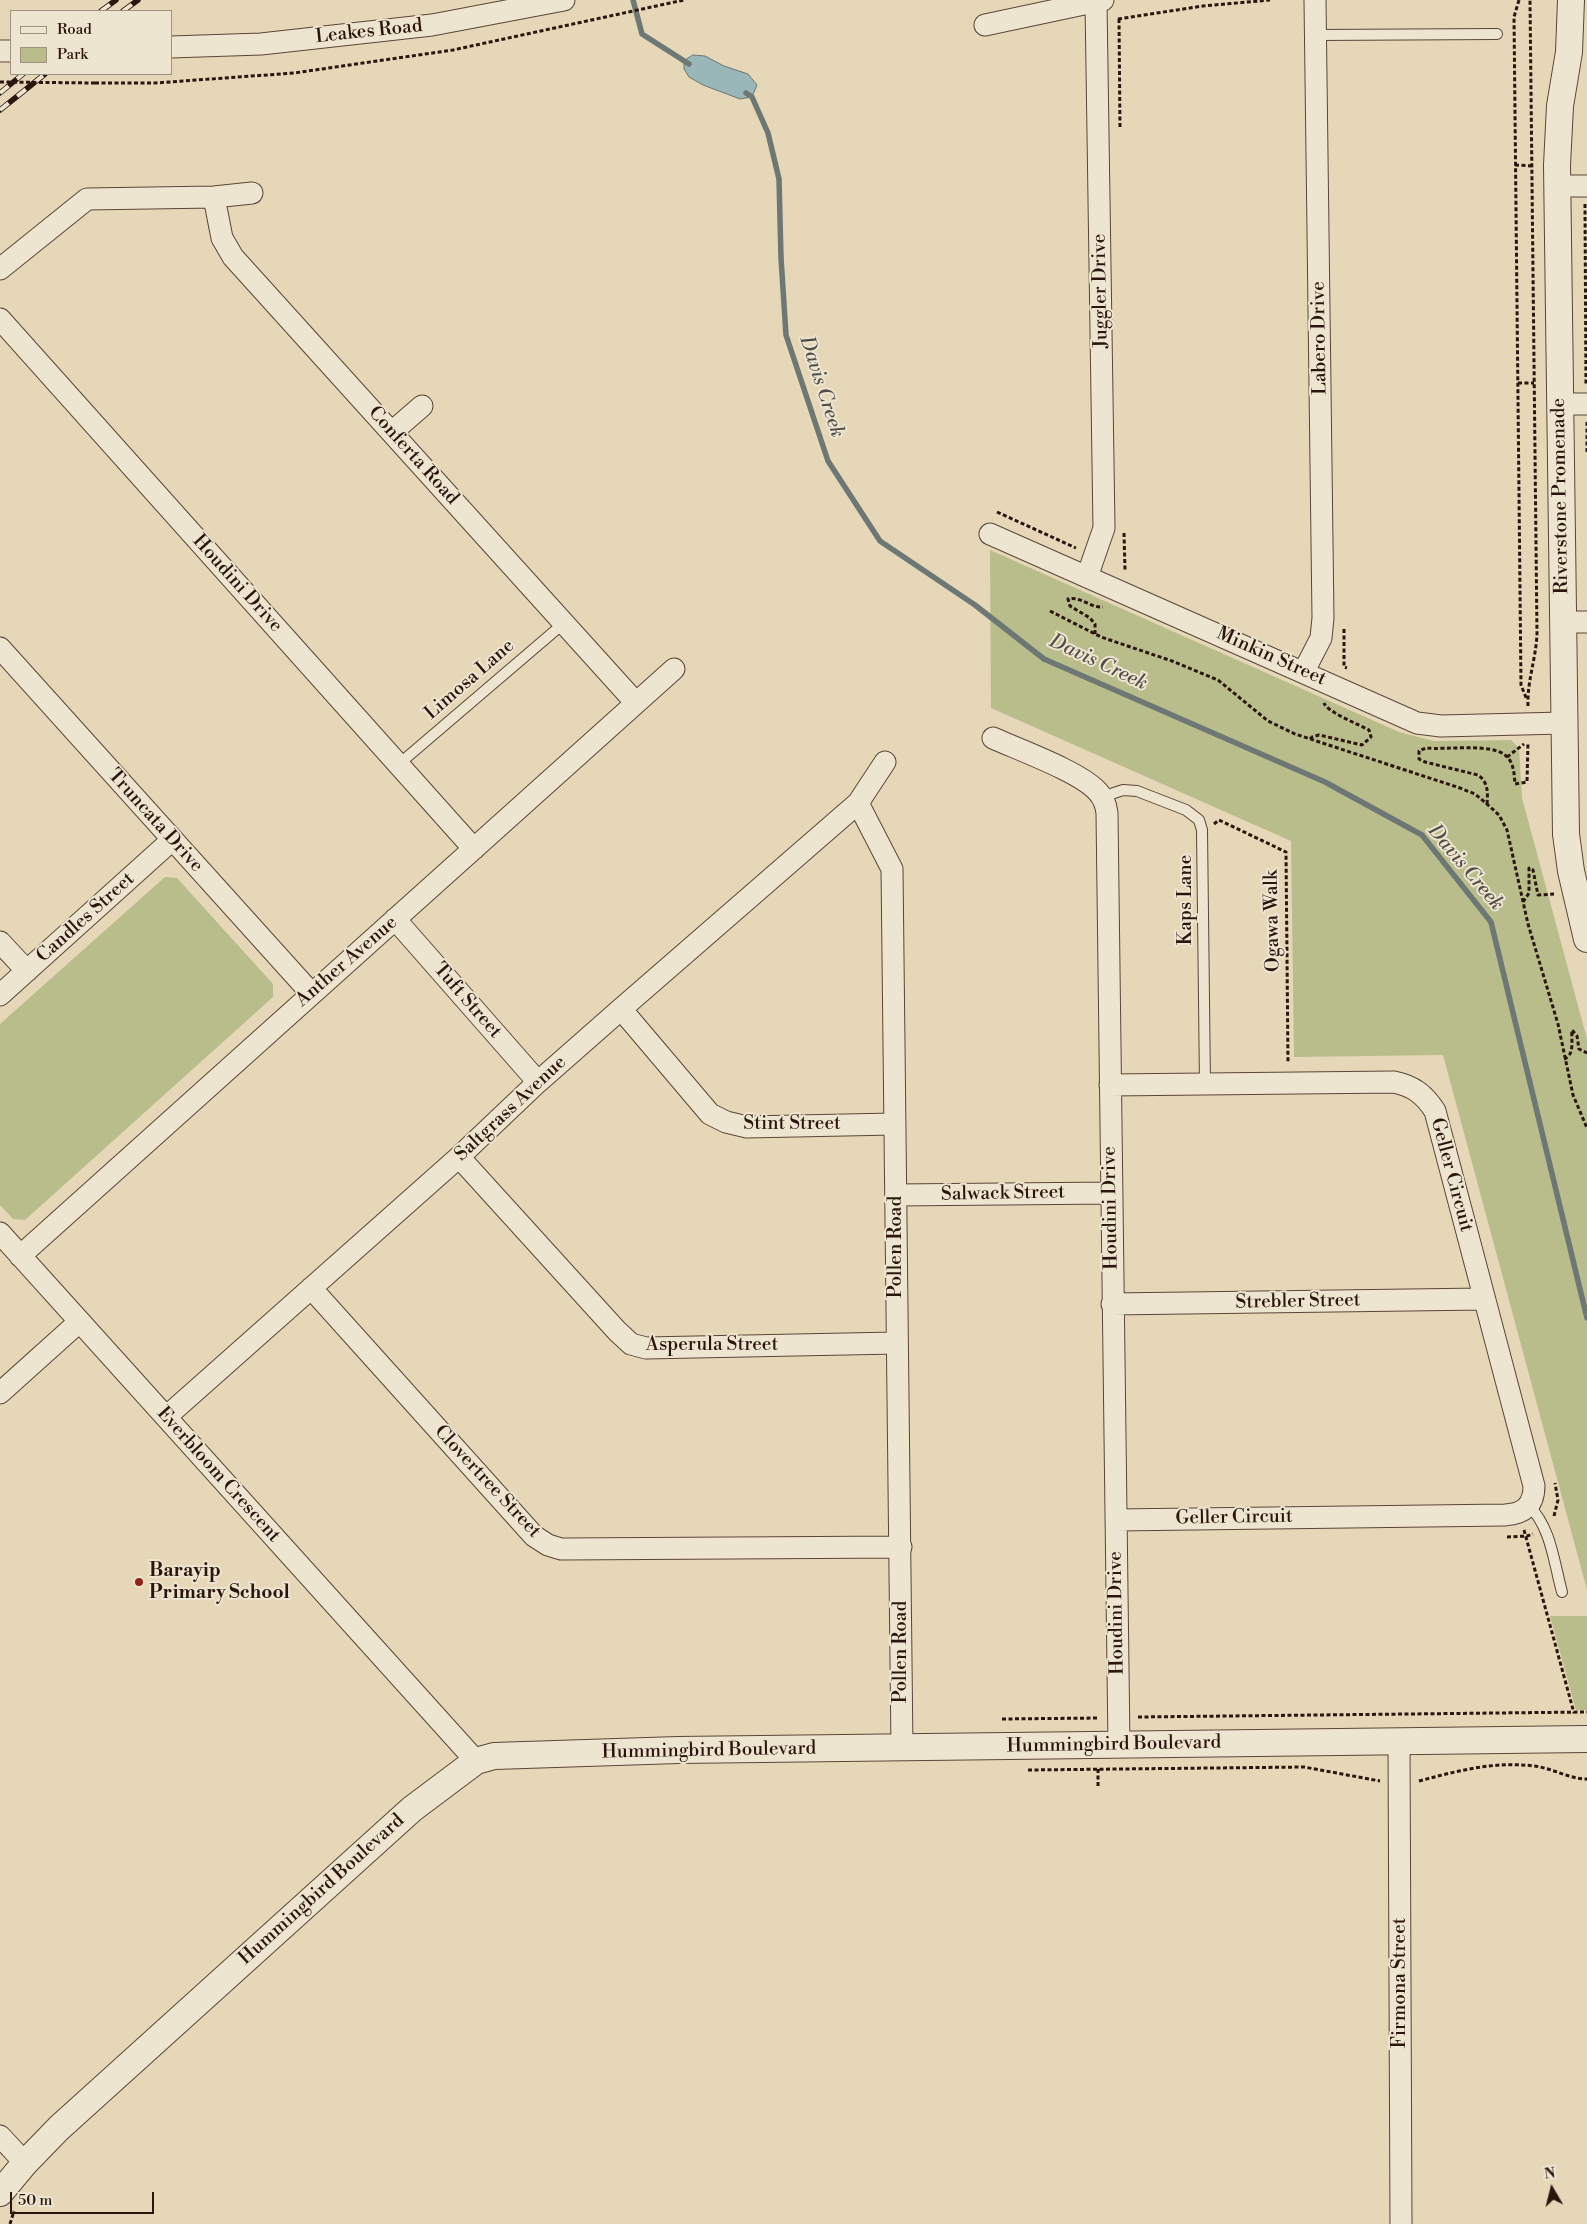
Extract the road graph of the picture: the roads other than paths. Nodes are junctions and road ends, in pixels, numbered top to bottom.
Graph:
1 (564, 0) edge
2 (1315, 0) edge
3 (1571, 0) edge
4 (1100, 1) edge
5 (1587, 8) edge
6 (985, 26) dead end
7 (1497, 34) dead end
8 (1316, 35) junction
9 (172, 47) edge
10 (1569, 52) junction
11 (1557, 186) junction
12 (1587, 186) edge
13 (252, 193) dead end
14 (214, 197) junction
15 (0, 269) edge
16 (0, 319) edge
17 (1560, 404) junction
18 (1587, 404) edge
19 (422, 406) dead end
20 (392, 432) junction
21 (990, 534) dead end
22 (1087, 578) junction
23 (1575, 622) edge
24 (564, 623) junction
25 (0, 648) edge
26 (674, 669) dead end
27 (1304, 672) junction
28 (636, 703) junction
29 (1563, 724) junction
30 (993, 738) dead end
31 (885, 762) dead end
32 (399, 764) junction
33 (1102, 797) junction
34 (858, 803) junction
35 (172, 840) junction
36 (474, 849) junction
37 (395, 920) junction
38 (1587, 939) edge
39 (0, 942) edge
40 (28, 970) junction
41 (311, 993) junction
42 (0, 995) edge
43 (620, 1009) junction
44 (538, 1082) junction
45 (1110, 1085) junction
46 (1204, 1085) junction
47 (894, 1124) junction
48 (459, 1157) junction
49 (1111, 1193) junction
50 (896, 1195) junction
51 (0, 1233) edge
52 (20, 1256) junction
53 (311, 1288) junction
54 (1483, 1299) junction
55 (1112, 1304) junction
56 (79, 1322) junction
57 (896, 1343) junction
58 (0, 1393) edge
59 (166, 1417) junction
60 (1524, 1509) junction
61 (1116, 1520) junction
62 (901, 1547) junction
63 (1562, 1592) dead end
64 (1587, 1739) edge
65 (1399, 1742) junction
66 (1119, 1745) junction
67 (902, 1748) junction
68 (476, 1761) junction
69 (0, 2136) edge
70 (25, 2163) junction
71 (8, 2199) edge
72 (1401, 2224) edge

1 - 9 street, Leakes Road
2 - 8 street, Labero Drive
3 - 10 street, Riverstone Promenade
4 - 6 street
4 - 22 street, Juggler Drive
5 - 10 street, Riverstone Promenade
7 - 8 lane
8 - 27 street, Labero Drive
10 - 11 street, Riverstone Promenade
11 - 12 street
11 - 17 street, Riverstone Promenade
13 - 14 street
14 - 15 street
14 - 20 street, Conferta Road
16 - 32 street, Houdini Drive
17 - 18 street
17 - 23 street, Riverstone Promenade
19 - 20 street
20 - 24 street, Conferta Road
21 - 22 street, Minkin Street
22 - 27 street, Minkin Street
23 - 29 street, Riverstone Promenade
24 - 28 street, Conferta Road
24 - 32 lane, Limosa Lane
25 - 35 street, Truncata Drive
26 - 28 street, Anther Avenue
27 - 29 street, Minkin Street
28 - 36 street, Anther Avenue
29 - 38 street, Riverstone Promenade
30 - 33 street
31 - 34 street
32 - 36 street, Houdini Drive
33 - 45 street, Houdini Drive
33 - 46 lane, Kaps Lane
34 - 43 street, Saltgrass Avenue
34 - 47 street, Pollen Road
35 - 40 street, Candles Street
35 - 41 street, Truncata Drive
36 - 37 street, Anther Avenue
37 - 41 street, Anther Avenue
37 - 44 street, Tuft Street
39 - 40 street
40 - 42 street, Candles Street
41 - 52 street, Anther Avenue
43 - 44 street, Saltgrass Avenue
43 - 47 street, Stint Street
44 - 48 street, Saltgrass Avenue
45 - 46 street, Geller Circuit
45 - 49 street, Houdini Drive
46 - 54 street, Geller Circuit
47 - 50 street, Pollen Road
48 - 53 street, Saltgrass Avenue
48 - 57 street, Asperula Street
49 - 50 street, Salwack Street
49 - 55 street, Houdini Drive
50 - 57 street, Pollen Road
51 - 52 street, Everbloom Crescent
52 - 56 street, Everbloom Crescent
53 - 59 street, Saltgrass Avenue
53 - 62 street, Clovertree Street
54 - 55 street, Strebler Street
54 - 60 street, Geller Circuit
55 - 61 street, Houdini Drive
56 - 58 street
56 - 59 street, Everbloom Crescent
57 - 62 street, Pollen Road
59 - 68 street, Everbloom Crescent
60 - 61 street, Geller Circuit
60 - 63 lane
61 - 66 street, Houdini Drive
62 - 67 street, Pollen Road
64 - 65 street, Hummingbird Boulevard
65 - 66 street, Hummingbird Boulevard
65 - 72 street, Firmona Street
66 - 67 street, Hummingbird Boulevard
67 - 68 street, Hummingbird Boulevard
68 - 70 street, Hummingbird Boulevard
69 - 70 street
70 - 71 street, Hummingbird Boulevard

